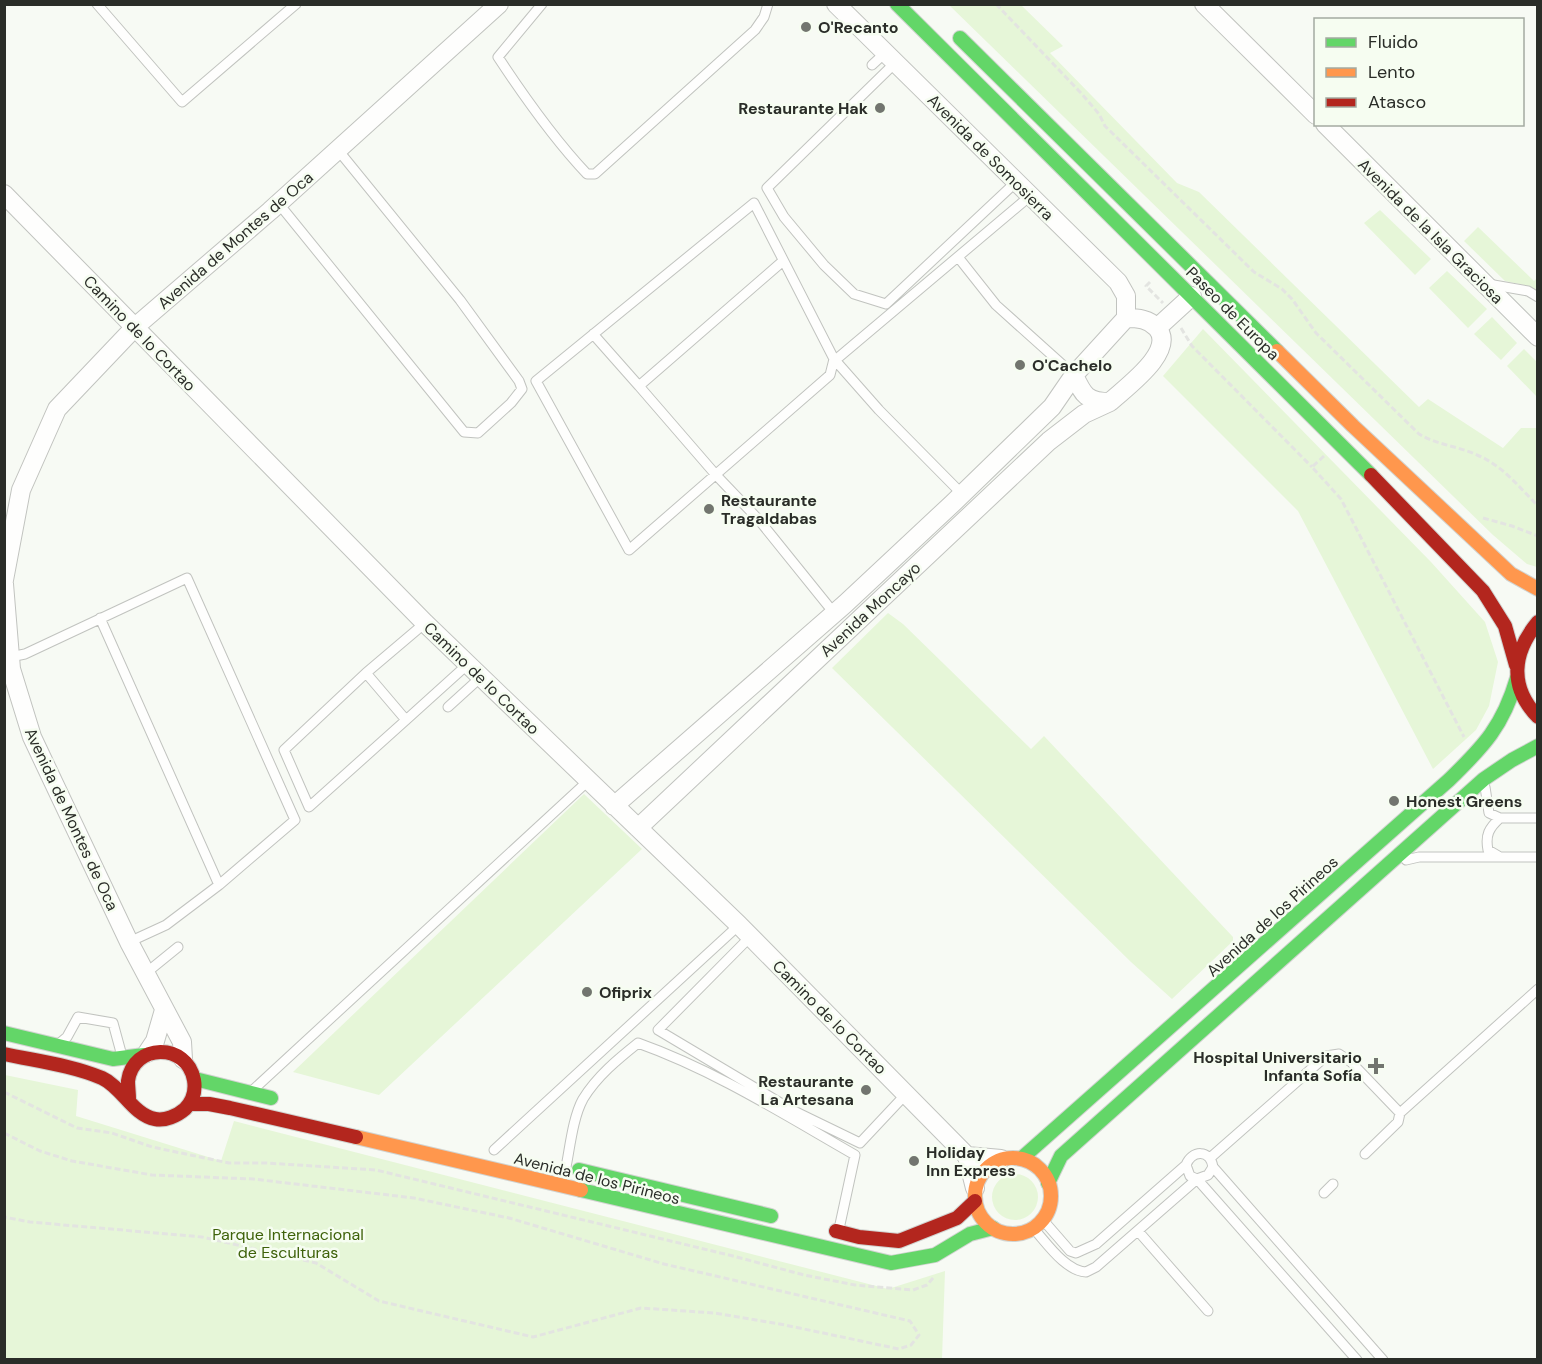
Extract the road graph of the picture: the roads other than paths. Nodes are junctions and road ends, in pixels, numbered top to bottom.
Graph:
1 (97, 4) edge
2 (296, 4) edge
3 (499, 4) edge
4 (542, 4) edge
5 (768, 4) edge
6 (836, 4) edge
7 (897, 4) edge
8 (1204, 4) edge
9 (950, 29) dead end
10 (884, 60) junction
11 (1314, 113) edge
12 (1327, 126) edge
13 (338, 150) junction
14 (1016, 182) junction
15 (4, 194) edge
16 (1030, 196) junction
17 (279, 204) junction
18 (957, 257) junction
19 (783, 261) junction
20 (1484, 284) junction
21 (1192, 296) junction
22 (1538, 297) edge
23 (1126, 318) junction
24 (135, 327) junction
25 (1157, 328) junction
26 (593, 334) junction
27 (1538, 337) edge
28 (834, 359) junction
29 (1074, 375) junction
30 (639, 386) junction
31 (1110, 402) junction
32 (716, 475) junction
33 (962, 494) junction
34 (4, 582) edge
35 (1538, 589) edge
36 (834, 613) junction
37 (100, 618) junction
38 (1538, 622) edge
39 (425, 623) junction
40 (848, 629) junction
41 (10, 657) junction
42 (475, 671) junction
43 (1516, 671) junction
44 (366, 673) junction
45 (11, 696) edge
46 (448, 707) dead end
47 (1538, 717) edge
48 (406, 720) junction
49 (1538, 746) edge
50 (1484, 779) junction
51 (588, 781) junction
52 (614, 806) junction
53 (1500, 818) junction
54 (1538, 818) edge
55 (638, 828) junction
56 (1501, 857) junction
57 (1538, 857) edge
58 (1389, 863) junction
59 (219, 885) junction
60 (745, 931) junction
61 (129, 942) junction
62 (178, 947) dead end
63 (146, 973) junction
64 (1538, 989) edge
65 (164, 1010) junction
66 (4, 1033) edge
67 (56, 1046) junction
68 (4, 1054) edge
69 (146, 1054) junction
70 (122, 1058) junction
71 (183, 1059) junction
72 (195, 1079) junction
73 (250, 1093) junction
74 (906, 1094) junction
75 (129, 1099) junction
76 (283, 1101) dead end
77 (189, 1104) junction
78 (1400, 1113) junction
79 (488, 1148) joint
80 (513, 1154) dead end
81 (1365, 1154) dead end
82 (967, 1156) junction
83 (1022, 1158) junction
84 (1001, 1159) junction
85 (1211, 1162) junction
86 (561, 1165) joint
87 (1186, 1165) junction
88 (1197, 1179) junction
89 (1048, 1183) junction
90 (1333, 1184) dead end
91 (1324, 1193) dead end
92 (975, 1195) junction
93 (784, 1219) dead end
94 (1038, 1224) junction
95 (993, 1228) junction
96 (833, 1230) joint
97 (1138, 1231) junction
98 (1208, 1311) dead end
99 (1357, 1359) edge
100 (1383, 1359) edge

1 - 2 lane
3 - 13 street, Avenida de Montes de Oca
4 - 5 lane
6 - 10 street, Avenida de Somosierra
7 - 21 main road, Paseo de Europa
8 - 11 street
9 - 35 main road, Paseo de Europa
10 - 14 street, Avenida de Somosierra
10 - 14 lane
12 - 20 street, Avenida de la Isla Graciosa
13 - 17 street, Avenida de Montes de Oca
13 - 17 lane
14 - 16 street, Avenida de Somosierra
15 - 24 street, Camino de lo Cortao
16 - 18 lane
16 - 23 street, Avenida de Somosierra
17 - 24 street, Avenida de Montes de Oca
18 - 28 lane
18 - 29 lane
19 - 26 lane
19 - 28 lane
19 - 30 lane
20 - 22 lane
20 - 27 street, Avenida de la Isla Graciosa
21 - 25 street
21 - 43 main road, Paseo de Europa
23 - 25 street
23 - 29 street, Avenida Moncayo
24 - 34 street, Avenida de Montes de Oca
24 - 39 street, Camino de lo Cortao
25 - 31 street, Avenida Moncayo
26 - 30 lane
26 - 32 lane
28 - 32 lane
28 - 33 lane
29 - 31 street
29 - 33 street, Avenida Moncayo
30 - 32 lane
31 - 40 street, Avenida Moncayo
32 - 36 lane
33 - 36 street, Avenida Moncayo
34 - 41 street, Avenida de Montes de Oca
36 - 40 street
36 - 52 street, Avenida Moncayo
37 - 41 lane
37 - 59 lane
37 - 59 lane
38 - 43 main road, Avenida de los Pirineos
39 - 42 street, Camino de lo Cortao
39 - 44 lane
40 - 55 street, Avenida Moncayo
41 - 45 street, Avenida de Montes de Oca
42 - 46 lane
42 - 48 lane
42 - 51 street, Camino de lo Cortao
43 - 47 main road, Paseo de Europa
43 - 83 main road, Avenida de los Pirineos
44 - 48 lane
44 - 48 lane
45 - 61 street, Avenida de Montes de Oca
49 - 50 main road
50 - 53 lane
50 - 58 main road
51 - 52 street, Camino de lo Cortao
51 - 73 lane
52 - 55 street, Camino de lo Cortao
53 - 54 lane
53 - 56 lane
55 - 60 street, Camino de lo Cortao
56 - 57 lane
56 - 58 lane
58 - 89 main road
59 - 61 lane
60 - 74 street, Camino de lo Cortao
60 - 74 lane
60 - 79 lane
61 - 63 street, Avenida de Montes de Oca
62 - 63 lane
63 - 65 street, Avenida de Montes de Oca
64 - 78 lane
65 - 69 street
65 - 71 street, Avenida de Montes de Oca
66 - 67 main road
67 - 70 main road
67 - 70 lane
68 - 75 main road
69 - 70 main road
69 - 71 main road
69 - 75 main road
71 - 72 main road
72 - 73 main road
72 - 77 main road
73 - 76 main road
74 - 82 street, Camino de lo Cortao
75 - 77 main road
77 - 95 main road, Avenida de los Pirineos
78 - 81 lane
78 - 85 lane
79 - 80 main road, Avenida de los Pirineos
82 - 84 street
82 - 92 street
83 - 84 main road
83 - 89 main road
84 - 92 main road
85 - 87 lane
85 - 88 lane
85 - 100 lane
86 - 93 main road, Avenida de los Pirineos
86 - 96 lane
87 - 88 lane
87 - 94 lane
88 - 97 lane
88 - 99 lane
89 - 94 main road
90 - 91 lane
92 - 95 main road
92 - 96 main road
94 - 95 main road
94 - 97 lane
97 - 98 lane

